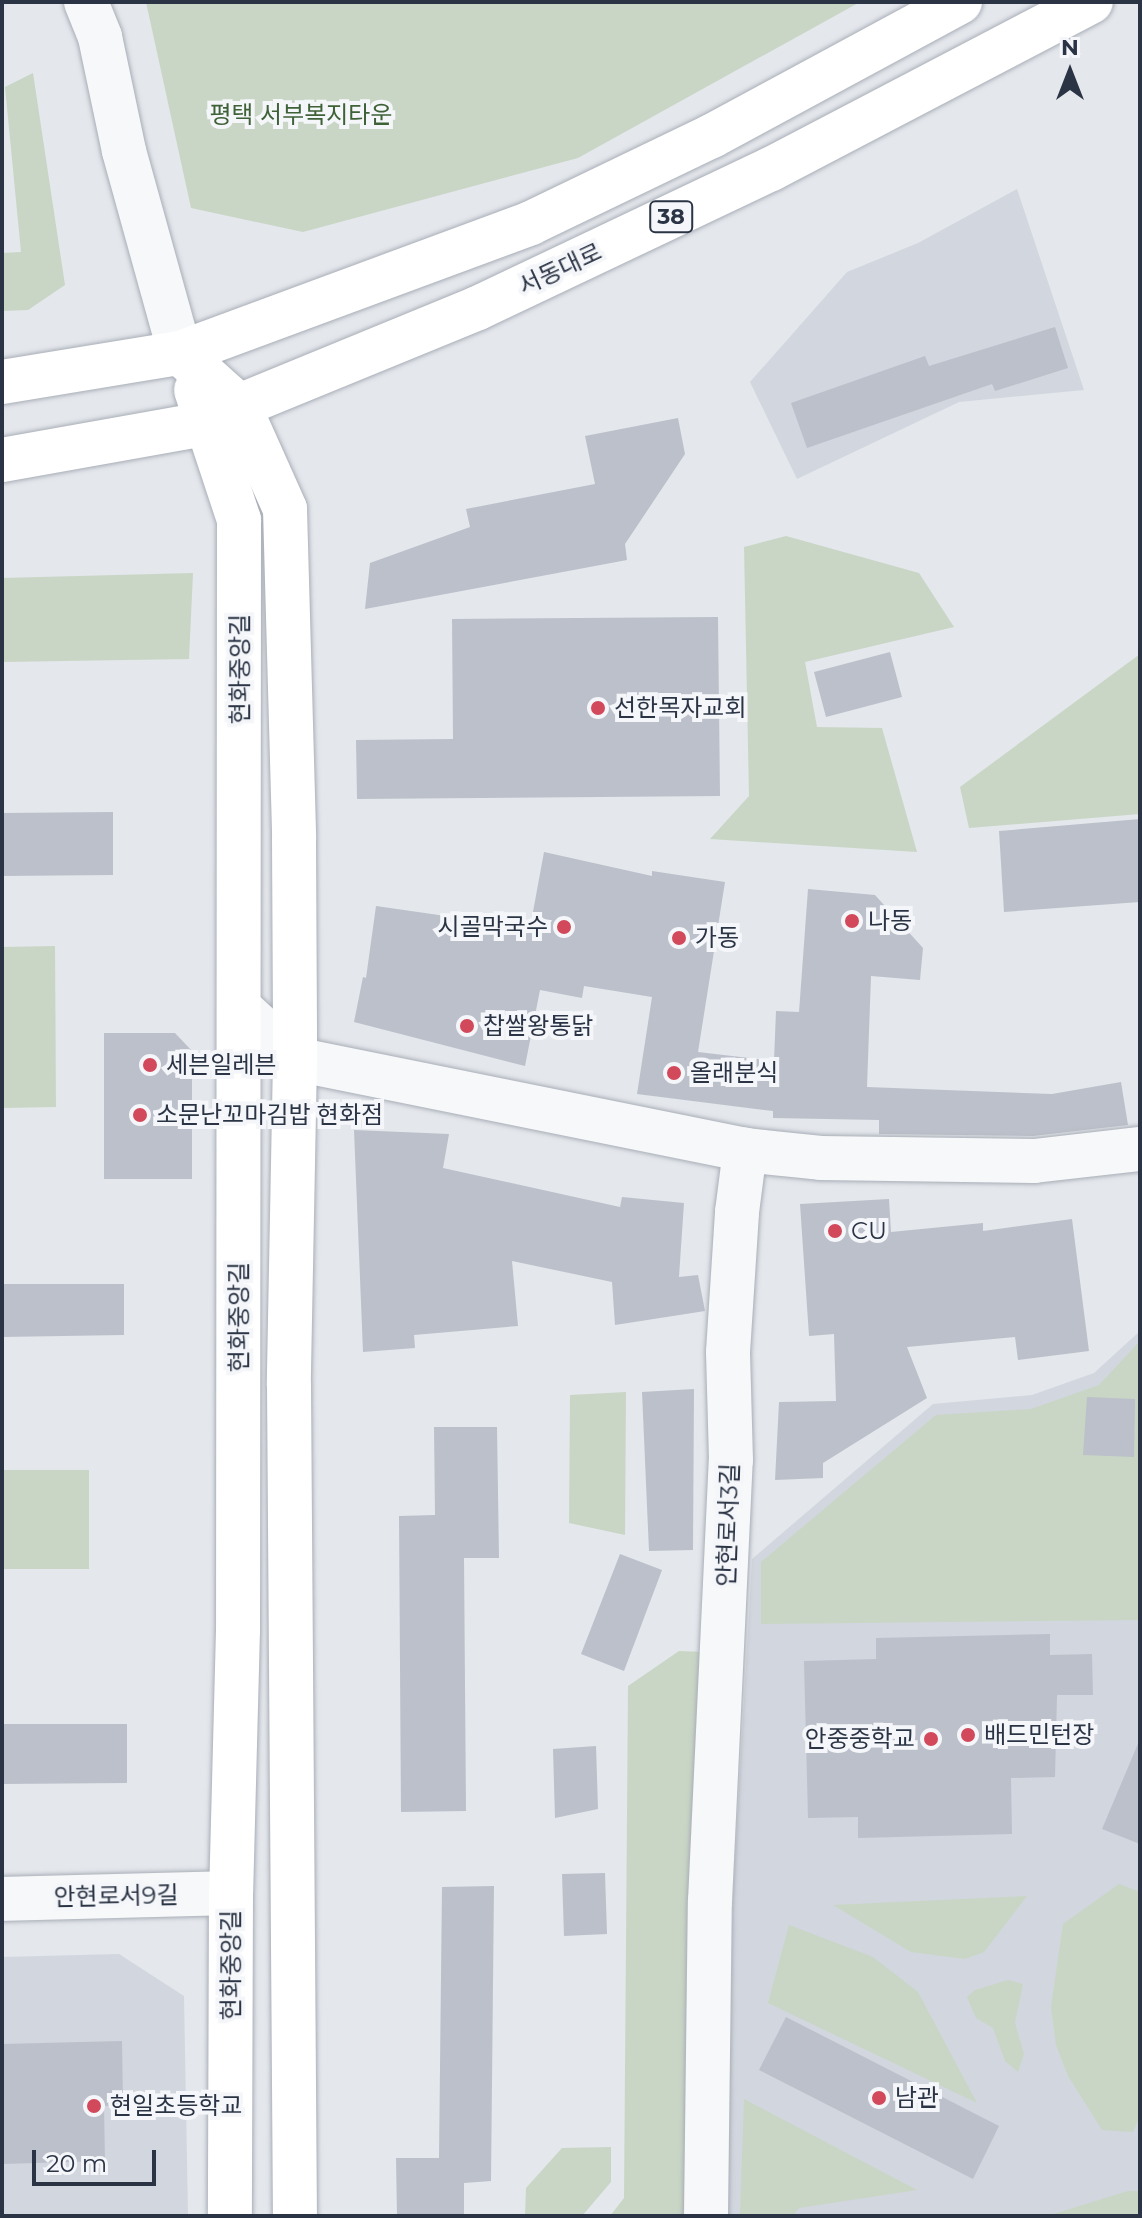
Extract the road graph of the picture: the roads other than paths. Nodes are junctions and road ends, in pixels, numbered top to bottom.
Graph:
1 (86, 2) edge
2 (960, 2) edge
3 (1091, 2) edge
4 (180, 353) junction
5 (2, 382) edge
6 (224, 415) junction
7 (2, 460) edge
8 (241, 1009) junction
9 (295, 1059) junction
10 (1140, 1149) edge
11 (745, 1150) junction
12 (294, 1891) junction
13 (231, 1893) junction
14 (2, 1899) edge
15 (230, 2216) edge
16 (295, 2216) edge
17 (706, 2216) edge

1 - 4 street
2 - 4 street, 38
3 - 6 street, 서동대로 / 38
4 - 5 street, 38
4 - 6 street
6 - 7 street, 서동대로 / 38
6 - 8 street, 현화중앙길
6 - 9 street
8 - 9 street
8 - 13 street, 현화중앙길
9 - 11 street
9 - 12 street
10 - 11 street
11 - 17 street, 안현로서3길
12 - 13 street
12 - 16 street
13 - 14 street, 안현로서9길
13 - 15 street, 현화중앙길

